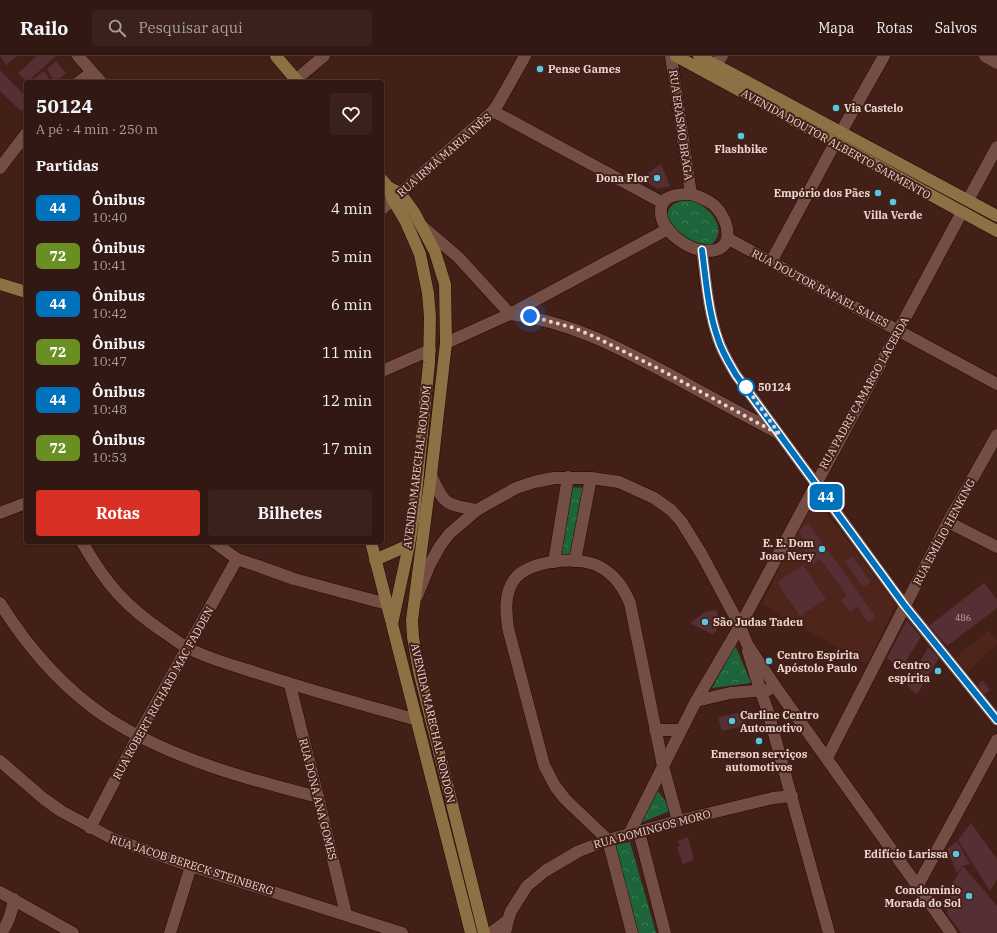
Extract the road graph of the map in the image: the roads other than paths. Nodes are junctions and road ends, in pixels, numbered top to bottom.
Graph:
1 (78, 56) edge
2 (276, 56) edge
3 (324, 56) edge
4 (525, 56) edge
5 (671, 56) edge
6 (676, 56) edge
7 (699, 56) edge
8 (884, 56) edge
9 (985, 56) edge
10 (719, 61) edge
11 (997, 63) edge
12 (92, 72) junction
13 (82, 80) edge
14 (99, 80) edge
15 (295, 80) edge
16 (297, 80) edge
17 (493, 111) junction
18 (24, 137) edge
19 (838, 138) junction
20 (997, 147) edge
21 (0, 168) edge
22 (385, 183) edge
23 (691, 194) junction
24 (396, 197) junction
25 (968, 200) junction
26 (663, 203) junction
27 (384, 206) edge
28 (962, 212) junction
29 (997, 216) edge
30 (422, 227) junction
31 (668, 229) junction
32 (997, 231) edge
33 (727, 238) junction
34 (702, 250) junction
35 (771, 262) junction
36 (0, 284) edge
37 (24, 291) edge
38 (510, 314) junction
39 (898, 331) junction
40 (446, 343) junction
41 (430, 350) junction
42 (384, 370) edge
43 (997, 384) edge
44 (780, 435) junction
45 (997, 435) edge
46 (431, 475) junction
47 (568, 477) junction
48 (591, 478) junction
49 (816, 483) junction
50 (24, 504) edge
51 (477, 510) junction
52 (0, 513) edge
53 (948, 522) junction
54 (83, 544) edge
55 (217, 544) edge
56 (371, 544) edge
57 (409, 545) junction
58 (997, 547) edge
59 (237, 559) junction
60 (375, 560) junction
61 (574, 561) junction
62 (554, 562) junction
63 (0, 603) edge
64 (387, 604) junction
65 (413, 606) junction
66 (905, 606) junction
67 (392, 624) junction
68 (740, 626) junction
69 (747, 644) junction
70 (188, 648) junction
71 (290, 685) junction
72 (777, 689) junction
73 (762, 691) junction
74 (696, 700) junction
75 (789, 705) junction
76 (768, 712) junction
77 (418, 720) junction
78 (997, 720) edge
79 (655, 730) junction
80 (681, 730) junction
81 (138, 736) junction
82 (997, 740) edge
83 (827, 758) junction
84 (0, 761) edge
85 (662, 766) junction
86 (792, 796) junction
87 (318, 797) junction
88 (678, 821) junction
89 (90, 828) junction
90 (634, 833) junction
91 (608, 840) junction
92 (191, 866) junction
93 (918, 885) junction
94 (0, 892) edge
95 (14, 900) junction
96 (346, 914) junction
97 (508, 920) junction
98 (0, 933) edge
99 (73, 933) edge
100 (170, 933) edge
101 (402, 933) edge
102 (471, 933) edge
103 (484, 933) edge
104 (491, 933) edge
105 (505, 933) edge
106 (632, 933) edge
107 (665, 933) edge
108 (829, 933) edge
109 (951, 933) edge

1 - 12 street
2 - 15 main road
3 - 16 street
4 - 17 street, RUA IRMÃ MARIA INÊS
5 - 23 street, RUA ERASMO BRAGA
6 - 19 main road, AVENIDA DOUTOR ALBERTO SARMENTO
7 - 10 main road, AVENIDA DOUTOR ALBERTO SARMENTO
8 - 19 street
9 - 11 street
10 - 19 main road, AVENIDA DOUTOR ALBERTO SARMENTO
12 - 13 street
12 - 14 street
17 - 24 street, RUA IRMÃ MARIA INÊS
17 - 26 street
18 - 21 street
19 - 25 main road, AVENIDA DOUTOR ALBERTO SARMENTO
19 - 28 main road, AVENIDA DOUTOR ALBERTO SARMENTO
19 - 35 street
20 - 25 street
22 - 24 main road
23 - 26 street
23 - 33 street
24 - 27 street, RUA IRMÃ MARIA INÊS
24 - 30 main road, AVENIDA MARECHAL RONDON
24 - 41 main road, AVENIDA MARECHAL RONDOM
25 - 29 main road, AVENIDA DOUTOR ALBERTO SARMENTO
26 - 31 street
28 - 32 main road, AVENIDA DOUTOR ALBERTO SARMENTO
28 - 39 street, RUA PADRE CAMARGO LACERDA
30 - 38 street
30 - 40 main road, AVENIDA MARECHAL RONDON
31 - 34 street
31 - 38 street
33 - 34 street
33 - 35 street, RUA DOUTOR RAFAEL SALES
34 - 44 street
35 - 39 street, RUA DOUTOR RAFAEL SALES
36 - 37 main road
38 - 40 street
38 - 44 street
39 - 43 street, RUA DOUTOR RAFAEL SALES
39 - 49 street, RUA PADRE CAMARGO LACERDA
40 - 46 main road, AVENIDA MARECHAL RONDON
41 - 42 street
41 - 57 main road, AVENIDA MARECHAL RONDOM
44 - 49 street
45 - 53 street, RUA EMÍLIO HENKING
46 - 51 street
46 - 65 main road, AVENIDA MARECHAL RONDON
47 - 48 street
47 - 51 street
47 - 62 street
48 - 61 street
48 - 68 street
49 - 66 street
49 - 68 street, RUA PADRE CAMARGO LACERDA
50 - 52 street
51 - 65 street
53 - 58 street
53 - 66 street, RUA EMÍLIO HENKING
54 - 70 street
55 - 59 street
56 - 60 main road
57 - 60 main road
57 - 67 main road, AVENIDA MARECHAL RONDOM
59 - 64 street
59 - 70 street, RUA ROBERT RICHARD MAC FADDEN
60 - 64 main road
61 - 62 street
61 - 79 street
62 - 91 street
63 - 81 street
64 - 67 main road
65 - 103 main road, AVENIDA MARECHAL RONDON
66 - 78 street
66 - 83 street, RUA EMÍLIO HENKING
67 - 77 main road, AVENIDA MARECHAL RONDOM
68 - 69 street
68 - 74 street, RUA PADRE CAMARGO LACERDA
69 - 72 street
69 - 73 street
70 - 71 street
70 - 81 street, RUA ROBERT RICHARD MAC FADDEN
71 - 77 street
71 - 87 street, RUA DONA ANA GOMES
72 - 73 street
72 - 75 street
73 - 74 street
73 - 76 street
74 - 80 street, RUA PADRE CAMARGO LACERDA
75 - 76 street
75 - 83 street
76 - 86 street
77 - 102 main road, AVENIDA MARECHAL RONDOM
79 - 80 street
79 - 85 street
80 - 85 street, RUA PADRE CAMARGO LACERDA
81 - 87 street
81 - 89 street, RUA ROBERT RICHARD MAC FADDEN
82 - 93 street
83 - 93 street
84 - 89 street, RUA JACOB BERECK STEINBERG
85 - 88 street
85 - 90 street, RUA PADRE CAMARGO LACERDA
86 - 88 street, RUA DOMINGOS MORO
86 - 108 street
87 - 96 street, RUA DONA ANA GOMES
88 - 90 street, RUA DOMINGOS MORO
89 - 92 street, RUA JACOB BERECK STEINBERG
90 - 91 street, RUA DOMINGOS MORO
90 - 107 street
91 - 97 street, RUA DOMINGOS MORO
91 - 106 street
92 - 96 street, RUA JACOB BERECK STEINBERG
92 - 100 street
93 - 109 street
94 - 95 street
95 - 98 street
95 - 99 street
96 - 101 street, RUA JACOB BERECK STEINBERG
97 - 104 street
97 - 105 street, RUA DOMINGOS MORO

